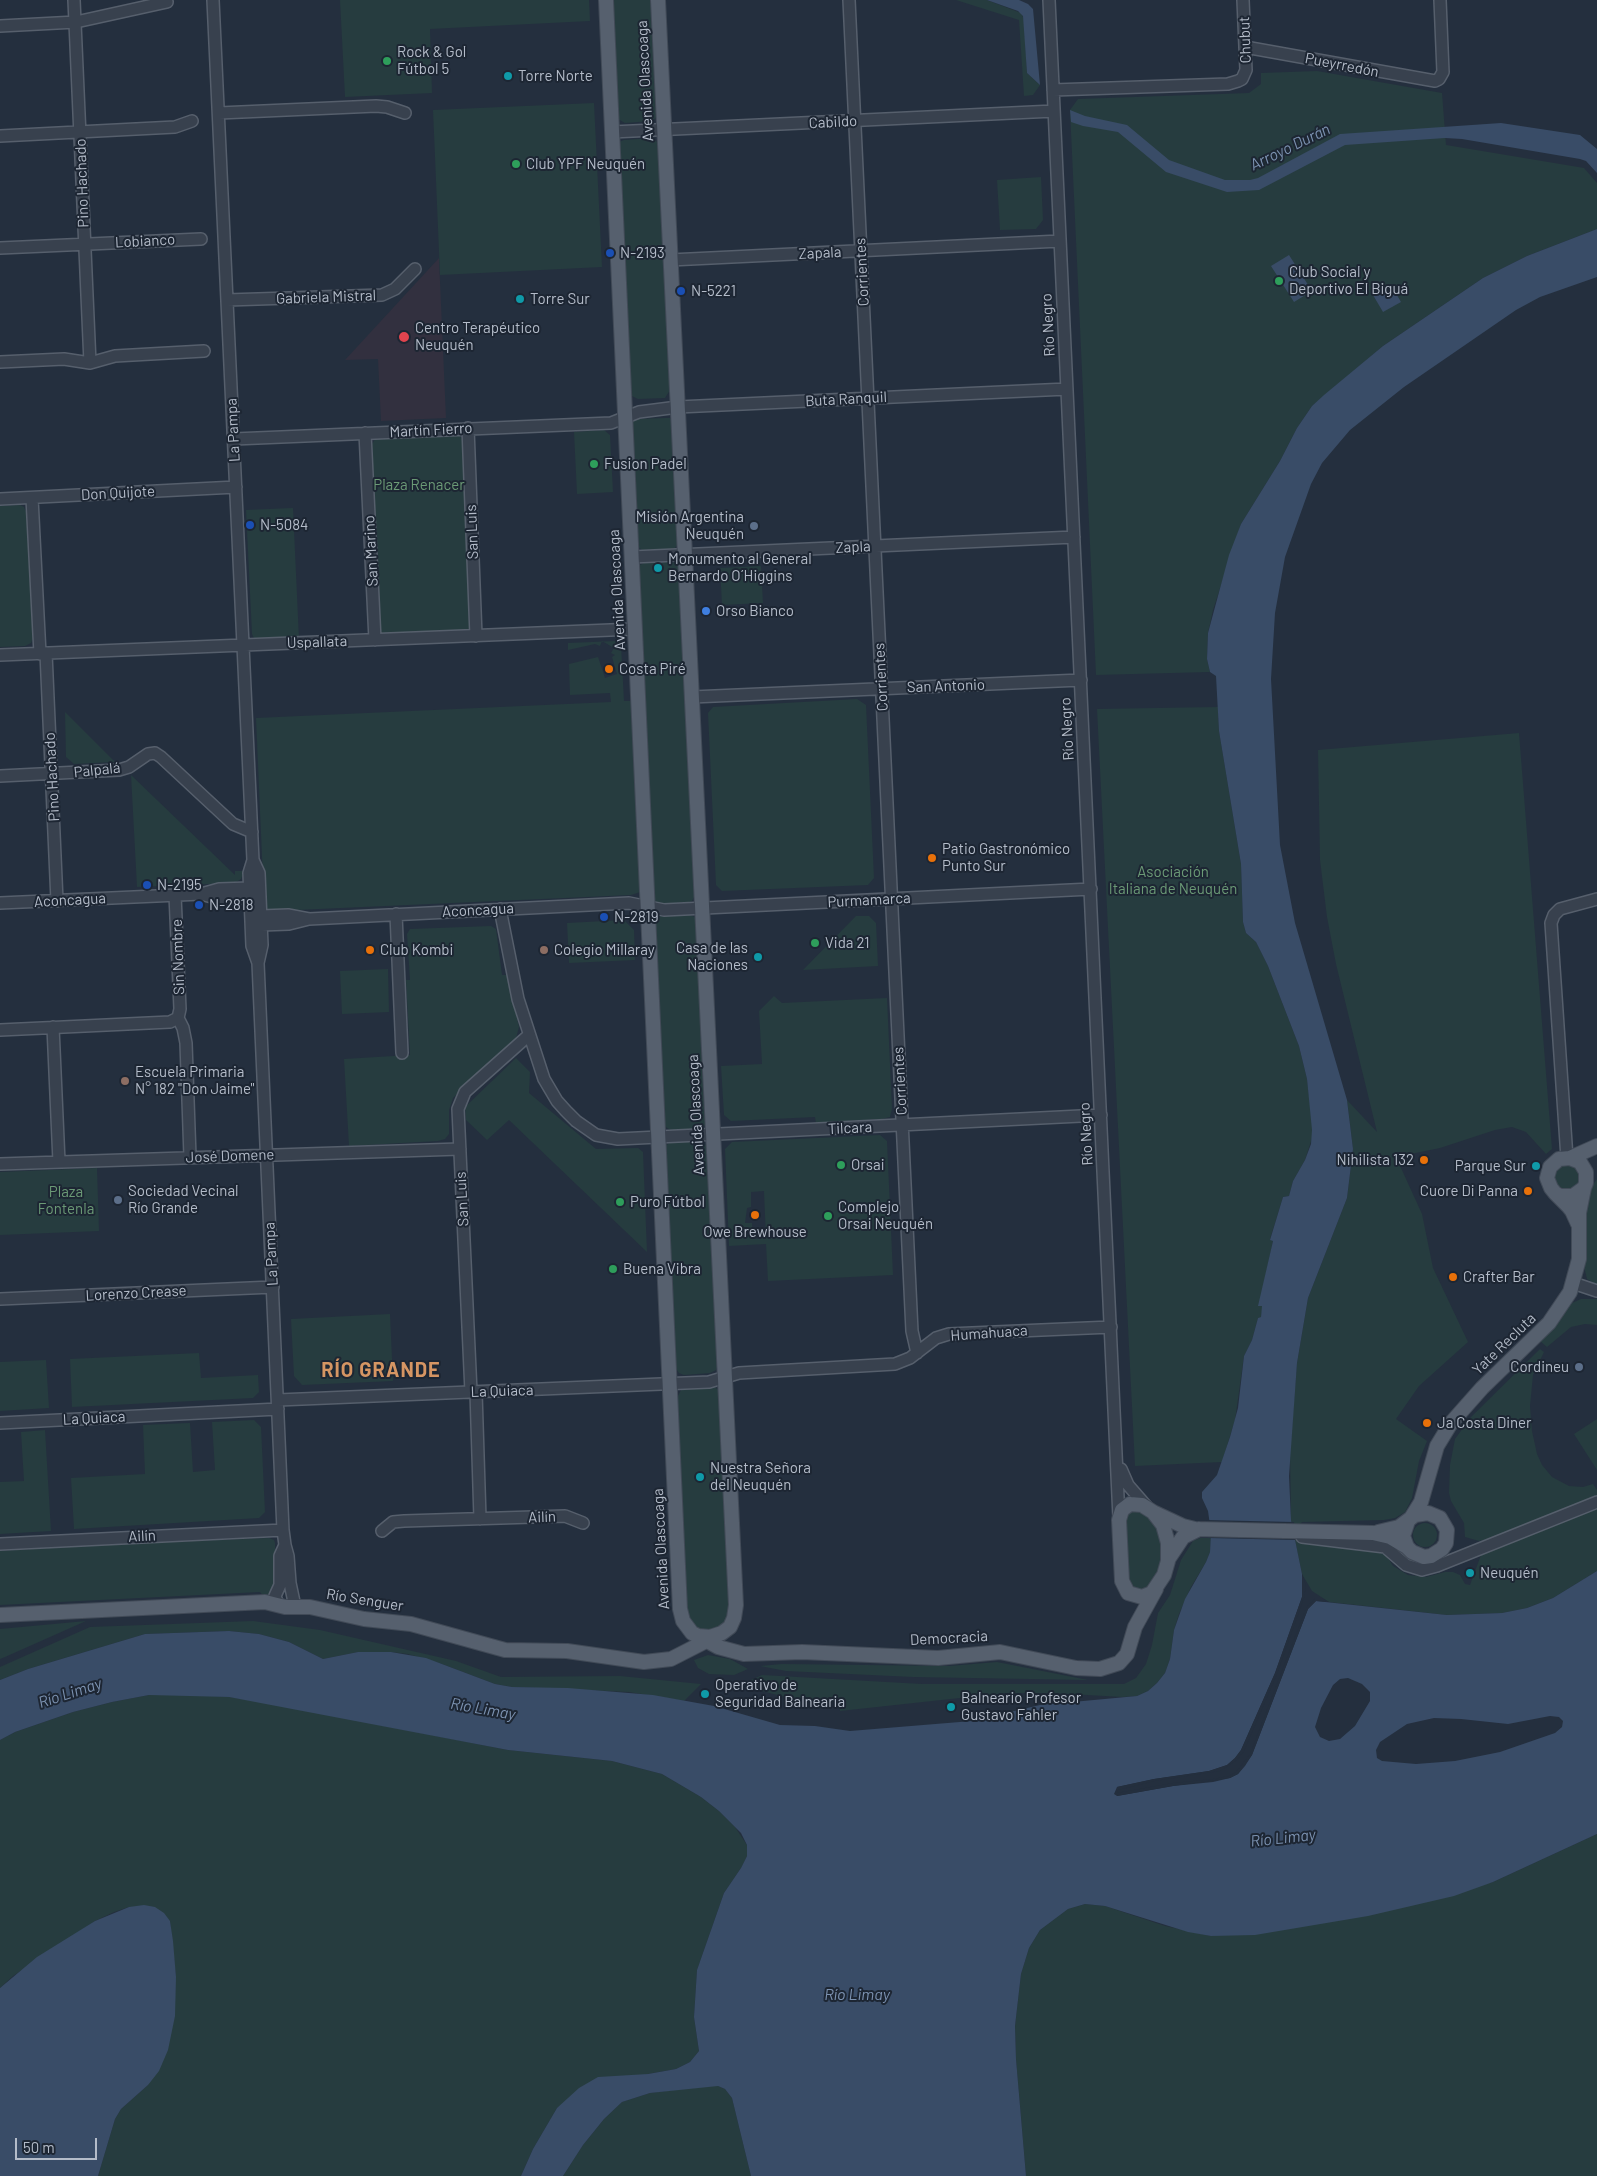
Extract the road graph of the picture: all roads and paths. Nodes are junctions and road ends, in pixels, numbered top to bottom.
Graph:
1 (213, 0) edge
2 (606, 0) edge
3 (658, 0) edge
4 (849, 0) edge
5 (1049, 0) edge
6 (1243, 0) edge
7 (1440, 0) edge
8 (75, 1) edge
9 (167, 2) dead end
10 (76, 22) junction
11 (0, 26) edge
12 (1245, 47) junction
13 (1053, 90) junction
14 (1054, 111) junction
15 (219, 113) junction
16 (405, 113) dead end
17 (192, 120) dead end
18 (855, 121) junction
19 (664, 129) junction
20 (80, 132) junction
21 (612, 132) junction
22 (0, 136) edge
23 (201, 239) dead end
24 (1060, 241) junction
25 (85, 244) junction
26 (0, 248) edge
27 (861, 251) junction
28 (670, 260) junction
29 (415, 270) dead end
30 (227, 300) junction
31 (204, 351) dead end
32 (0, 362) edge
33 (90, 363) junction
34 (1067, 389) junction
35 (868, 398) junction
36 (678, 406) junction
37 (626, 416) junction
38 (468, 428) junction
39 (365, 433) junction
40 (234, 439) junction
41 (236, 487) junction
42 (32, 498) junction
43 (0, 499) edge
44 (1074, 537) junction
45 (875, 546) junction
46 (685, 555) junction
47 (632, 557) junction
48 (635, 629) junction
49 (476, 636) junction
50 (375, 640) junction
51 (243, 645) junction
52 (43, 654) junction
53 (0, 655) edge
54 (1081, 680) junction
55 (882, 689) junction
56 (692, 697) junction
57 (52, 774) junction
58 (0, 776) edge
59 (252, 832) junction
60 (1091, 889) junction
61 (253, 893) junction
62 (175, 895) junction
63 (891, 899) junction
64 (1597, 899) edge
65 (57, 901) junction
66 (0, 903) edge
67 (648, 906) junction
68 (702, 908) junction
69 (500, 909) junction
70 (396, 914) junction
71 (258, 921) junction
72 (178, 1018) junction
73 (57, 1027) junction
74 (0, 1030) edge
75 (529, 1035) junction
76 (402, 1053) dead end
77 (1101, 1115) junction
78 (902, 1125) junction
79 (713, 1134) junction
80 (658, 1137) junction
81 (1597, 1146) edge
82 (460, 1149) junction
83 (266, 1154) junction
84 (190, 1157) junction
85 (1568, 1158) junction
86 (63, 1162) junction
87 (0, 1164) edge
88 (1597, 1173) edge
89 (1585, 1186) junction
90 (1554, 1193) junction
91 (1578, 1224) junction
92 (1573, 1283) junction
93 (272, 1287) junction
94 (1597, 1291) edge
95 (0, 1300) edge
96 (1112, 1327) junction
97 (917, 1353) junction
98 (725, 1377) junction
99 (670, 1384) junction
100 (473, 1392) junction
101 (278, 1404) junction
102 (0, 1423) edge
103 (1118, 1457) junction
104 (1428, 1478) junction
105 (1597, 1502) edge
106 (1151, 1510) junction
107 (1440, 1518) junction
108 (480, 1519) junction
109 (1410, 1519) junction
110 (1119, 1520) junction
111 (583, 1523) dead end
112 (1200, 1529) junction
113 (283, 1530) junction
114 (382, 1531) dead end
115 (1373, 1533) junction
116 (1302, 1534) junction
117 (0, 1544) edge
118 (284, 1545) junction
119 (1407, 1548) junction
120 (1168, 1560) junction
121 (1156, 1589) junction
122 (284, 1606) junction
123 (0, 1614) edge
124 (707, 1638) junction

1 - 15 street, La Pampa
2 - 21 main road, Avenida Olascoaga
3 - 19 main road, Avenida Olascoaga
4 - 18 street, Corrientes
5 - 13 street, Río Negro
6 - 12 street, Chubut
7 - 12 street, Pueyrredón
8 - 10 street, Pino Hachado
9 - 10 street
10 - 11 street
10 - 20 street, Pino Hachado
12 - 13 street, Chubut
13 - 14 street, Río Negro
14 - 18 street, Cabildo
14 - 24 street, Río Negro
15 - 16 street
15 - 30 street, La Pampa
17 - 20 street
18 - 19 street, Cabildo
18 - 27 street, Corrientes
19 - 21 street, Cabildo
19 - 28 main road, Avenida Olascoaga
20 - 22 street
20 - 25 street, Pino Hachado
21 - 37 main road, Avenida Olascoaga
23 - 25 street, Lobianco
24 - 27 street, Zapala
24 - 34 street, Río Negro
25 - 26 street, Lobianco
25 - 33 street, Pino Hachado
27 - 28 street, Zapala
27 - 35 street, Corrientes
28 - 36 main road, Avenida Olascoaga
29 - 30 street, Gabriela Mistral
30 - 40 street, La Pampa
31 - 33 street
32 - 33 street
34 - 35 street, Buta Ranquil
34 - 44 street, Río Negro
35 - 36 street, Buta Ranquil
35 - 45 street, Corrientes
36 - 37 street, Buta Ranquil
36 - 46 main road, Avenida Olascoaga
37 - 38 street, Martín Fierro
37 - 47 main road, Avenida Olascoaga
38 - 39 street, Martín Fierro
38 - 49 street, San Luis
39 - 40 street, Martín Fierro
39 - 50 street, San Marino
40 - 41 street, La Pampa
41 - 42 street, Don Quijote
41 - 51 street, La Pampa
42 - 43 street, Don Quijote
42 - 52 street, Pino Hachado
44 - 45 street, Zapla
44 - 54 street, Río Negro
45 - 46 street, Zapla
45 - 55 street, Corrientes
46 - 47 street, Zapla
46 - 56 main road, Avenida Olascoaga
47 - 48 main road, Avenida Olascoaga
48 - 49 street, Uspallata
48 - 67 main road, Avenida Olascoaga
49 - 50 street, Uspallata
50 - 51 street, Uspallata
51 - 52 street, Uspallata
51 - 59 street, La Pampa
52 - 53 street, Uspallata
52 - 57 street, Pino Hachado
54 - 55 street, San Antonio
54 - 60 street, Río Negro
55 - 56 street, San Antonio
55 - 63 street, Corrientes
56 - 68 main road, Avenida Olascoaga
57 - 58 street, Palpalá
57 - 59 street, Palpalá
57 - 65 street, Pino Hachado
59 - 61 street, La Pampa
60 - 63 street, Purmamarca
60 - 77 street, Río Negro
61 - 62 street, Aconcagua
61 - 71 street, La Pampa
62 - 65 street, Aconcagua
62 - 72 street, Sin Nombre
63 - 68 street, Purmamarca
63 - 78 street, Corrientes
64 - 85 street
65 - 66 street, Aconcagua
67 - 68 street, Purmamarca
67 - 69 street, Aconcagua
67 - 80 main road, Avenida Olascoaga
68 - 79 main road, Avenida Olascoaga
69 - 70 street, Aconcagua
69 - 75 street, Tilcara
70 - 71 street, Aconcagua
70 - 76 street
71 - 83 street, La Pampa
72 - 73 street
72 - 84 street
73 - 74 street
73 - 86 street
75 - 80 street, Tilcara
75 - 82 street, San Luis
77 - 78 street, Tilcara
77 - 96 street, Río Negro
78 - 79 street, Tilcara
78 - 97 street, Corrientes
79 - 80 street, Tilcara
79 - 98 main road, Avenida Olascoaga
80 - 99 main road, Avenida Olascoaga
81 - 85 main road
82 - 83 street, José Domene
82 - 100 street, San Luis
83 - 84 street, José Domene
83 - 93 street, La Pampa
84 - 86 street, José Domene
85 - 89 main road
85 - 90 main road
86 - 87 street, José Domene
88 - 89 main road
89 - 90 main road
89 - 91 main road, Yate Recluta
90 - 91 main road
91 - 92 main road, Yate Recluta
92 - 94 street
92 - 104 main road, Yate Recluta
93 - 95 street, Lorenzo Crease
93 - 101 street, La Pampa
96 - 97 street, Humahuaca
96 - 103 street, Río Negro
97 - 98 street, Humahuaca
98 - 99 street, La Quiaca
98 - 124 main road, Avenida Olascoaga
99 - 100 street, La Quiaca
99 - 124 main road, Avenida Olascoaga
100 - 101 street, La Quiaca
100 - 108 street, San Luis
101 - 102 street, La Quiaca
101 - 113 street, La Pampa
103 - 106 street, Río Negro
103 - 110 street, Río Negro
104 - 107 main road, Yate Recluta
104 - 109 main road, Yate Recluta
105 - 116 street
106 - 110 main road
106 - 112 main road, Yate Recluta
106 - 120 main road, Río Negro
107 - 109 main road, Yate Recluta
107 - 119 main road, Yate Recluta
108 - 111 street, Ailín
108 - 114 street, Ailín
109 - 115 main road, Yate Recluta
109 - 119 main road, Yate Recluta
110 - 121 main road, Río Negro
112 - 116 main road, Yate Recluta
112 - 120 main road
113 - 117 street, Ailín
113 - 118 street, La Pampa
115 - 116 main road, Yate Recluta
115 - 119 main road, Yate Recluta
118 - 122 street, La Pampa
118 - 122 street, La Pampa
120 - 121 main road, Río Negro
121 - 124 main road, Democracia
122 - 123 main road, Río Senguer
122 - 124 main road, Río Senguer

